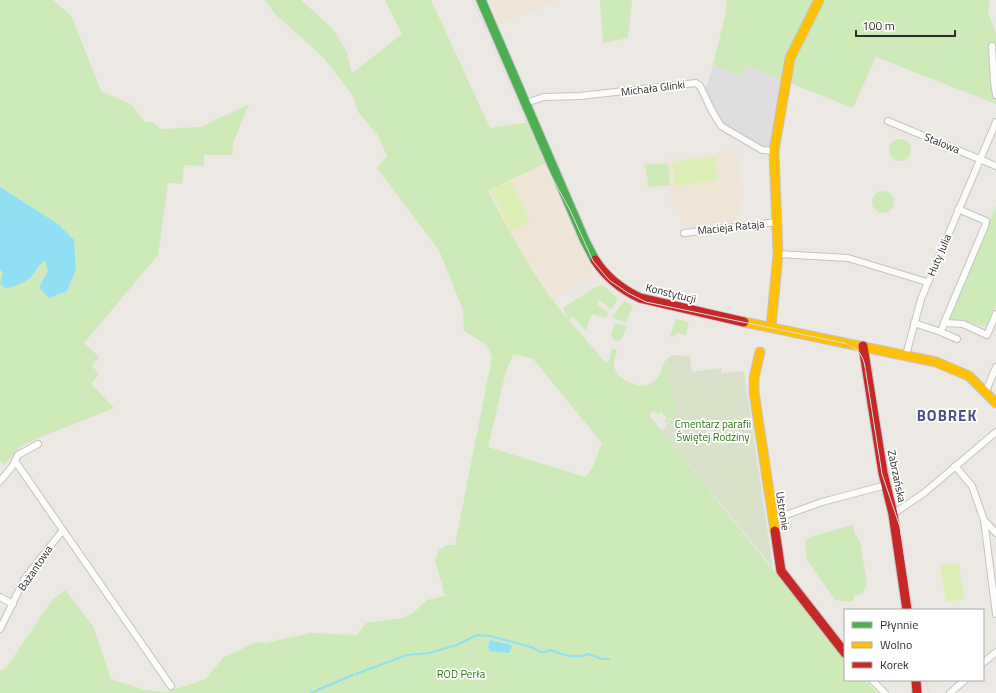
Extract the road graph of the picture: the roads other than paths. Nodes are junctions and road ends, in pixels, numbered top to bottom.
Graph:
1 (481, 0) edge
2 (819, 0) edge
3 (992, 46) dead end
4 (996, 94) edge
5 (526, 103) junction
6 (888, 121) dead end
7 (996, 122) edge
8 (774, 151) junction
9 (981, 159) junction
10 (996, 166) edge
11 (958, 209) junction
12 (778, 222) junction
13 (684, 233) dead end
14 (778, 254) junction
15 (927, 282) junction
16 (996, 314) edge
17 (914, 323) junction
18 (944, 323) junction
19 (771, 327) junction
20 (941, 332) junction
21 (957, 339) dead end
22 (863, 346) junction
23 (760, 352) dead end
24 (906, 355) junction
25 (996, 367) edge
26 (986, 391) junction
27 (996, 403) edge
28 (996, 432) edge
29 (38, 444) dead end
30 (15, 461) junction
31 (955, 466) junction
32 (0, 481) edge
33 (886, 484) junction
34 (893, 514) junction
35 (772, 520) junction
36 (984, 520) junction
37 (63, 530) junction
38 (996, 533) edge
39 (0, 598) edge
40 (12, 604) junction
41 (908, 609) edge
42 (996, 614) edge
43 (0, 629) edge
44 (844, 650) edge
45 (996, 652) edge
46 (984, 662) edge
47 (873, 681) edge
48 (916, 681) edge
49 (963, 681) edge
50 (171, 686) dead end
51 (885, 693) edge
52 (916, 693) edge
53 (950, 693) edge

1 - 5 street, Konstytucji
2 - 8 street
3 - 4 street
5 - 8 street, Michała Glinki
5 - 19 street, Konstytucji
6 - 9 street, Stalowa
7 - 9 street, Huty Julia
8 - 12 street
9 - 10 street, Stalowa
9 - 11 street, Huty Julia
11 - 15 street, Huty Julia
11 - 18 street
12 - 13 street, Macieja Rataja
12 - 14 street
14 - 15 street
14 - 19 street
15 - 17 street, Huty Julia
16 - 18 street
17 - 20 street
17 - 24 street, Huty Julia
18 - 20 street
19 - 22 street, Konstytucji
20 - 21 street
22 - 24 street, Konstytucji
22 - 33 street, Zabrzańska
23 - 35 street, Ustronie
24 - 26 street, Konstytucji
25 - 26 street
26 - 27 street, Konstytucji
28 - 31 street
29 - 30 street
30 - 32 street
30 - 37 street
31 - 34 street
31 - 36 street
33 - 34 street, Zabrzańska
33 - 35 street
34 - 41 street, Zabrzańska
35 - 44 street, Ustronie
36 - 38 street
36 - 42 street
37 - 40 street, Bażantowa
37 - 50 street
39 - 40 street
40 - 43 street, Bażantowa
45 - 46 street
47 - 51 street
48 - 52 street
49 - 53 street

